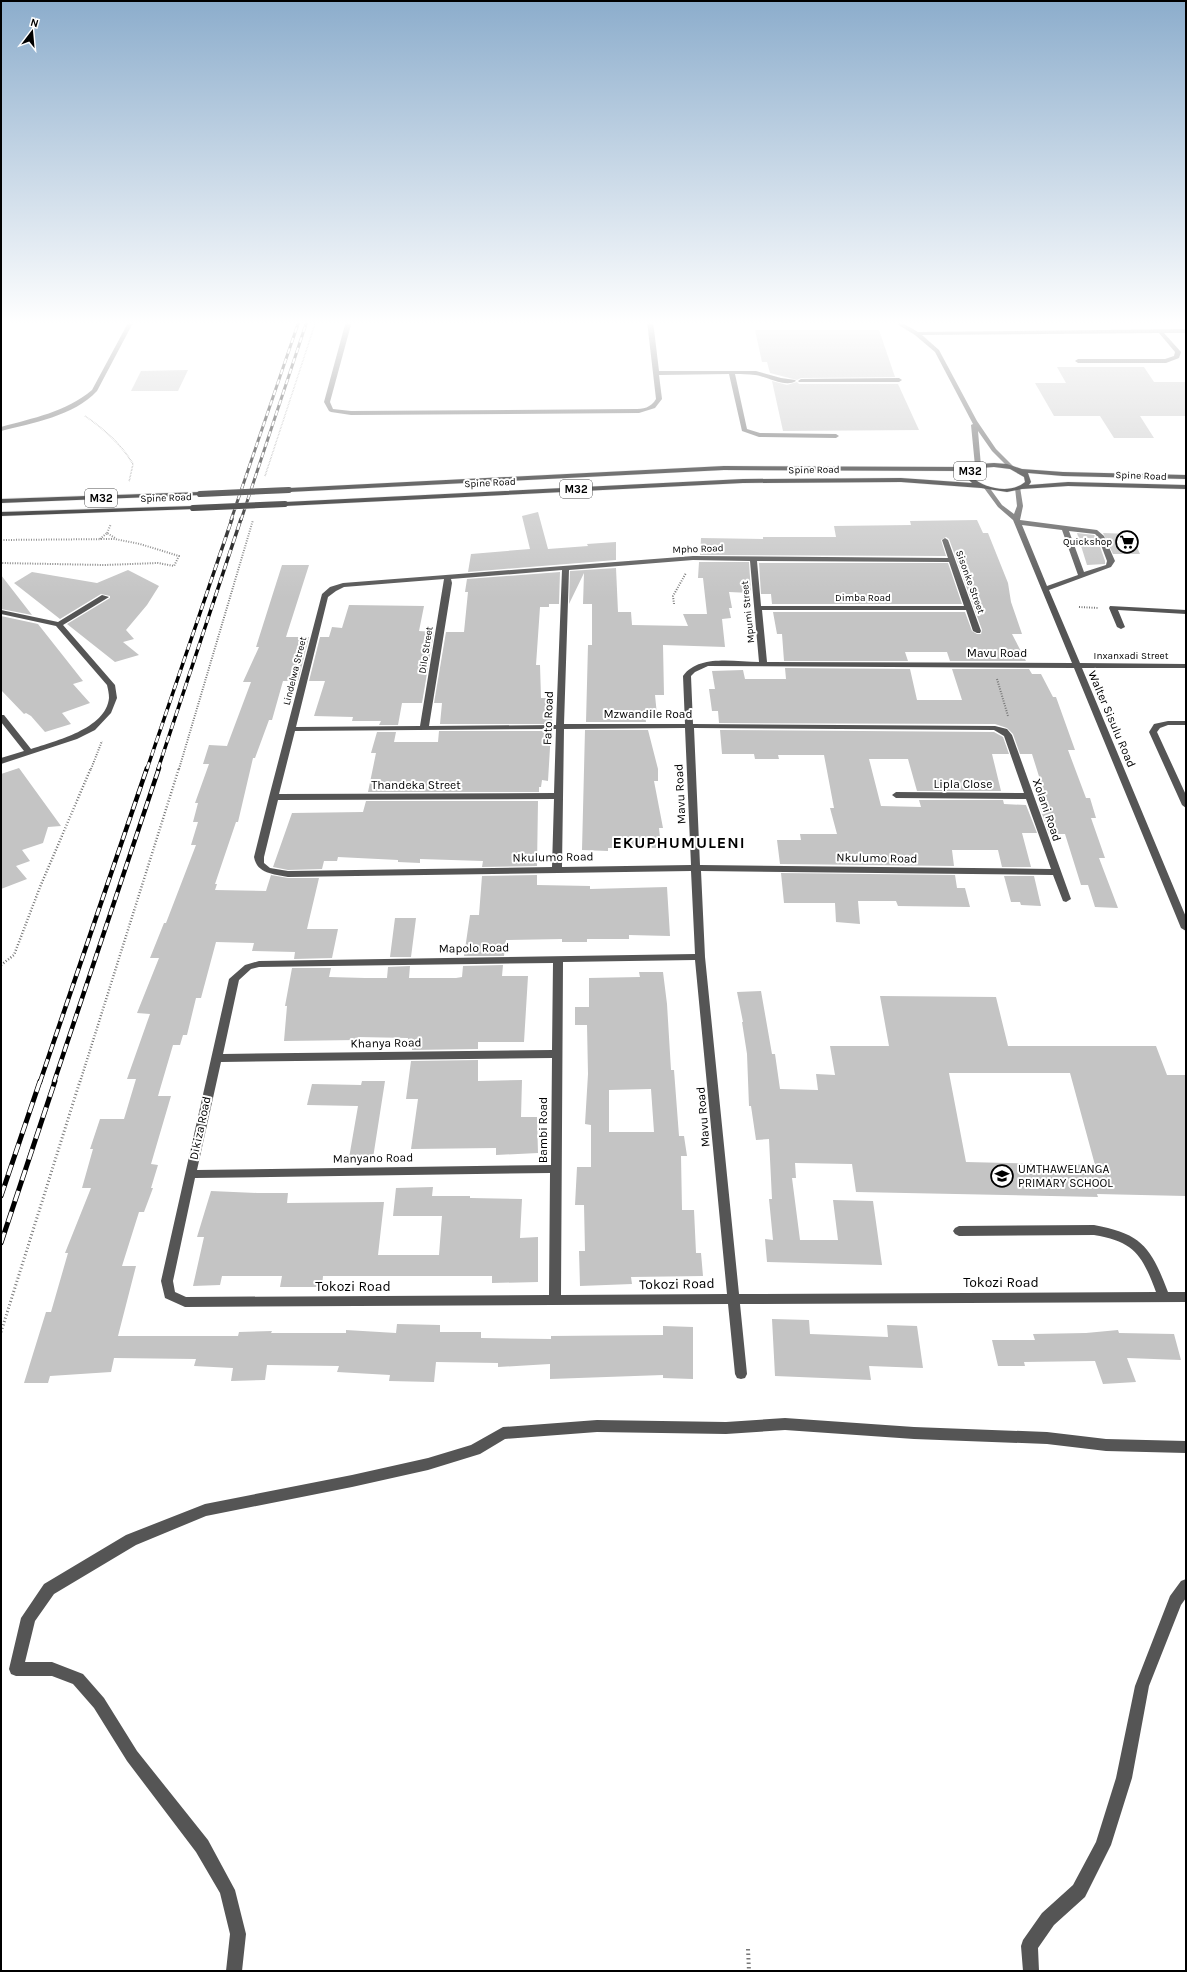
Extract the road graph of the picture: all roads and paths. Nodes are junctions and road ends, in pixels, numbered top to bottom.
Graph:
1 (51, 413) edge
2 (80, 413) edge
3 (287, 413) edge
4 (739, 413) edge
5 (970, 413) edge
6 (974, 421) junction
7 (1, 428) edge
8 (836, 436) dead end
9 (1011, 467) junction
10 (975, 468) junction
11 (1021, 471) junction
12 (1186, 477) edge
13 (264, 479) dead end
14 (128, 482) dead end
15 (980, 486) junction
16 (1021, 487) junction
17 (1186, 487) edge
18 (987, 488) junction
19 (1, 501) edge
20 (1, 514) edge
21 (253, 519) dead end
22 (1016, 521) junction
23 (1065, 529) junction
24 (100, 539) junction
25 (115, 539) junction
26 (1, 540) edge
27 (945, 540) dead end
28 (693, 558) junction
29 (752, 559) junction
30 (951, 560) junction
31 (1, 563) edge
32 (565, 568) junction
33 (447, 576) junction
34 (1082, 576) junction
35 (1045, 589) junction
36 (105, 597) dead end
37 (674, 604) dead end
38 (758, 608) junction
39 (969, 608) junction
40 (1, 612) edge
41 (1186, 612) edge
42 (59, 624) junction
43 (1121, 627) dead end
44 (977, 631) dead end
45 (763, 664) junction
46 (993, 665) junction
47 (1077, 666) junction
48 (1186, 666) edge
49 (1, 717) edge
50 (1186, 723) edge
51 (689, 726) junction
52 (560, 727) junction
53 (92, 728) junction
54 (424, 728) junction
55 (292, 729) junction
56 (1004, 731) junction
57 (29, 752) junction
58 (1, 761) edge
59 (1177, 783) junction
60 (1186, 783) edge
61 (896, 795) dead end
62 (558, 796) junction
63 (1030, 796) junction
64 (273, 798) junction
65 (1186, 805) edge
66 (696, 868) junction
67 (557, 869) junction
68 (266, 870) joint
69 (1056, 872) junction
70 (1066, 899) dead end
71 (1181, 906) edge
72 (1186, 928) edge
73 (700, 957) junction
74 (558, 960) junction
75 (1, 965) edge
76 (248, 967) joint
77 (557, 1054) junction
78 (216, 1058) junction
79 (556, 1169) junction
80 (190, 1174) junction
81 (959, 1231) dead end
82 (169, 1295) joint
83 (1164, 1297) junction
84 (1186, 1297) edge
85 (732, 1299) junction
86 (555, 1301) junction
87 (1, 1332) edge
88 (741, 1374) dead end
89 (1186, 1447) edge
90 (1186, 1586) edge
91 (748, 1949) dead end
92 (234, 1971) edge
93 (749, 1971) edge
94 (1031, 1971) edge

1 - 7 street
2 - 14 path
3 - 13 path
4 - 8 street
5 - 6 street
6 - 9 street
6 - 10 street
9 - 10 main road, Spine Road / M32
9 - 11 main road, Spine Road / M32
10 - 15 main road, M32
10 - 19 main road, Spine Road / M32, bridge
11 - 12 main road, Spine Road / M32
11 - 16 main road
15 - 18 main road, Spine Road / M32
15 - 20 main road, Spine Road / M32, bridge
16 - 17 main road, Spine Road / M32
16 - 18 main road, Spine Road / M32
16 - 22 street
18 - 22 street, Walter Sisulu Road
21 - 87 path
22 - 23 street
22 - 35 street, Walter Sisulu Road
23 - 34 street
23 - 34 street
24 - 25 path
24 - 25 path
24 - 26 path
25 - 31 path
27 - 30 street, Sisonke Street
28 - 29 street, Mpho Road
28 - 32 street, Mpho Road
28 - 37 path
29 - 30 street, Mpho Road
29 - 38 street, Mpumi Street
30 - 39 street, Sisonke Street
32 - 33 street, Mpho Road
32 - 52 street, Fato Road
33 - 54 street, Dilo Street
33 - 55 street, Lindelwa Street
34 - 35 street
35 - 47 street, Walter Sisulu Road
36 - 42 street
38 - 39 street, Dimba Road
38 - 45 street, Mpumi Street
39 - 44 street, Sisonke Street
40 - 42 street
41 - 43 street
42 - 53 street
45 - 46 street, Mavu Road
45 - 51 street, Mavu Road
46 - 47 street, Mavu Road
46 - 56 path
47 - 48 street, Inxanxadi Street
47 - 71 street, Walter Sisulu Road
49 - 57 street
50 - 59 street
51 - 52 street, Mzwandile Road
51 - 56 street, Mzwandile Road
51 - 66 street, Mavu Road
52 - 54 street, Mzwandile Road
52 - 62 street, Fato Road
53 - 57 street
53 - 75 path
54 - 55 street, Mzwandile Road
55 - 64 street, Lindelwa Street
56 - 63 street, Xolani Road
57 - 58 street
59 - 60 street
59 - 65 street
61 - 63 street, Lipla Close
62 - 64 street, Thandeka Street
62 - 67 street, Fato Road
63 - 69 street, Xolani Road
64 - 68 street, Lindelwa Street
66 - 67 street, Nkulumo Road
66 - 69 street, Nkulumo Road
66 - 73 street, Mavu Road
67 - 68 street, Nkulumo Road
69 - 70 street, Xolani Road
71 - 72 street, Walter Sisulu Road
73 - 74 street, Mapolo Road
73 - 85 street, Mavu Road
74 - 76 street, Mapolo Road
74 - 77 street, Bambi Road
76 - 78 street, Dikiza Road
77 - 78 street, Khanya Road
77 - 79 street, Bambi Road
78 - 80 street, Dikiza Road
79 - 80 street, Manyano Road
79 - 86 street, Bambi Road
80 - 82 street, Dikiza Road
81 - 83 street
82 - 86 street, Tokozi Road
83 - 84 street, Tokozi Road
83 - 85 street, Tokozi Road
85 - 86 street, Tokozi Road
85 - 88 street, Mavu Road
89 - 92 street
90 - 94 street
91 - 93 path

